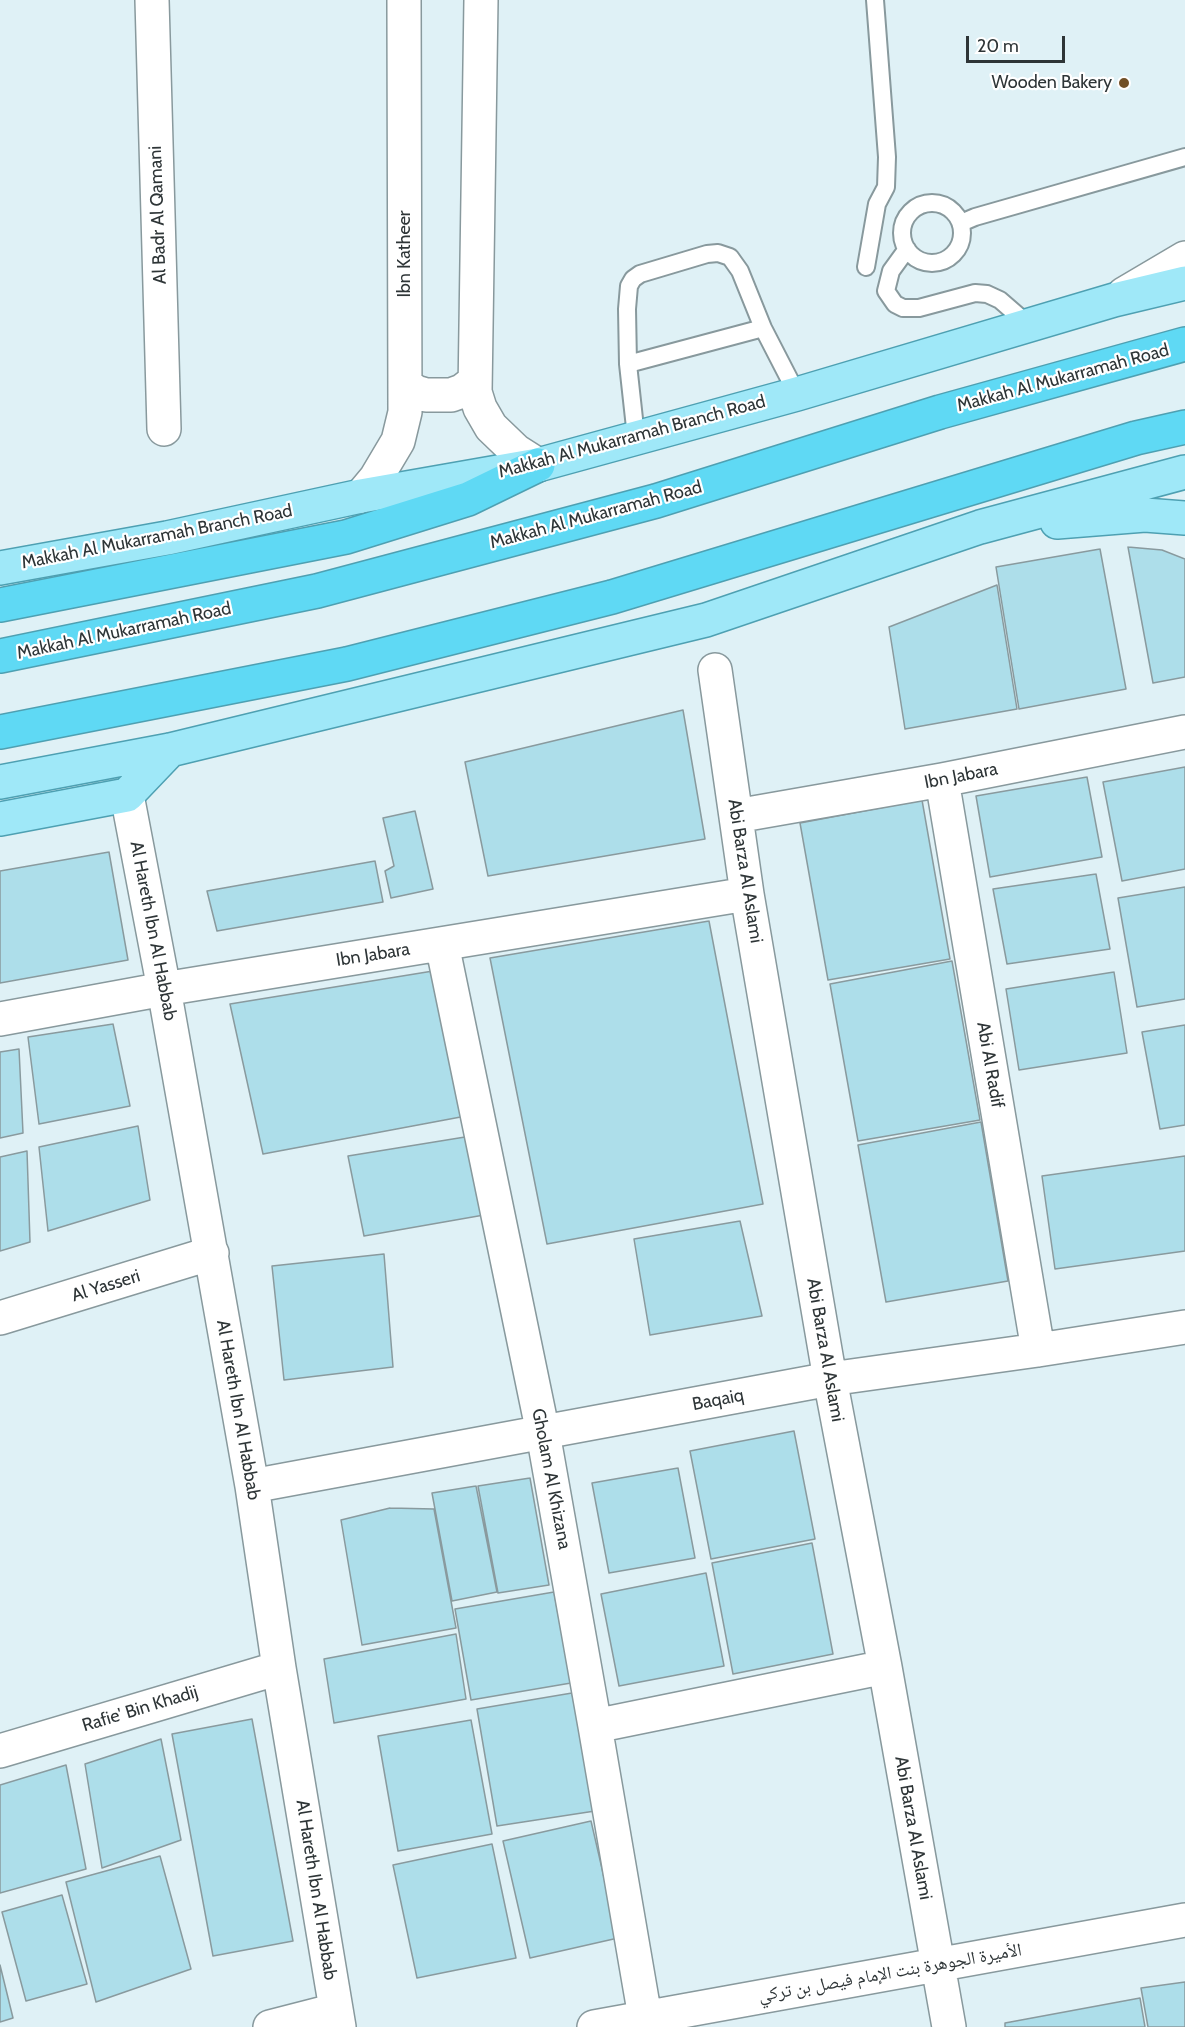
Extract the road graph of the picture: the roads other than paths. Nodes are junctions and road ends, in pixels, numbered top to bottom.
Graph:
1 (152, 0) edge
2 (404, 0) edge
3 (481, 0) edge
4 (875, 0) edge
5 (1185, 157) edge
6 (961, 223) junction
7 (907, 249) junction
8 (1185, 258) edge
9 (866, 267) dead end
10 (1185, 283) edge
11 (1114, 300) junction
12 (1030, 326) junction
13 (763, 327) junction
14 (1185, 344) edge
15 (628, 364) junction
16 (475, 381) junction
17 (405, 385) junction
18 (797, 394) junction
19 (1185, 427) edge
20 (164, 429) dead end
21 (636, 437) junction
22 (538, 465) junction
23 (1185, 472) edge
24 (361, 496) junction
25 (1185, 518) edge
26 (980, 527) junction
27 (0, 568) edge
28 (0, 605) edge
29 (0, 656) edge
30 (715, 670) dead end
31 (0, 732) edge
32 (1185, 732) edge
33 (170, 750) junction
34 (942, 780) junction
35 (0, 782) edge
36 (127, 795) junction
37 (736, 816) junction
38 (0, 819) edge
39 (747, 894) junction
40 (442, 944) junction
41 (164, 989) junction
42 (0, 1018) edge
43 (212, 1253) junction
44 (0, 1318) edge
45 (1185, 1327) edge
46 (1038, 1350) junction
47 (830, 1379) junction
48 (543, 1433) junction
49 (252, 1486) junction
50 (885, 1667) junction
51 (279, 1668) junction
52 (596, 1726) junction
53 (0, 1751) edge
54 (1185, 1920) edge
55 (937, 1965) junction
56 (645, 2017) junction
57 (337, 2019) edge
58 (270, 2027) edge
59 (594, 2027) edge
60 (949, 2027) edge

1 - 20 street, Al Badr Al Qamani
2 - 17 street, Ibn Katheer
3 - 16 street
4 - 9 lane
5 - 6 lane
6 - 7 lane
6 - 7 lane
7 - 12 lane
8 - 11 street
10 - 11 main road, Makkah Al Mukarramah Branch Road
11 - 12 main road, Makkah Al Mukarramah Branch Road
12 - 18 main road, Makkah Al Mukarramah Branch Road
13 - 15 lane
13 - 15 lane
13 - 18 lane
14 - 29 highway, Makkah Al Mukarramah Road
15 - 21 lane
16 - 17 street
16 - 22 street
17 - 24 street, Ibn Katheer
18 - 21 main road, Makkah Al Mukarramah Branch Road
19 - 31 highway
21 - 22 main road, Makkah Al Mukarramah Branch Road
22 - 24 main road, Makkah Al Mukarramah Branch Road
22 - 28 highway
23 - 26 main road
24 - 27 main road, Makkah Al Mukarramah Branch Road
25 - 26 main road
26 - 33 main road
30 - 37 street, Abi Barza Al Aslami
32 - 34 street, Ibn Jabara
33 - 35 main road
33 - 36 main road
34 - 37 street, Ibn Jabara
34 - 46 street, Abi Al Radif
36 - 38 main road
36 - 41 street, Al Hareth Ibn Al Habbab
37 - 39 street, Abi Barza Al Aslami
39 - 40 street, Ibn Jabara
39 - 47 street, Abi Barza Al Aslami
40 - 41 street, Ibn Jabara
40 - 48 street, Gholam Al Khizana
41 - 42 street, Ibn Jabara
41 - 43 street, Al Hareth Ibn Al Habbab
43 - 44 street, Al Yasseri
43 - 49 street, Al Hareth Ibn Al Habbab
45 - 46 street, Baqaiq
46 - 47 street, Baqaiq
47 - 48 street, Baqaiq
47 - 50 street, Abi Barza Al Aslami
48 - 49 street, Baqaiq
48 - 52 street, Gholam Al Khizana
49 - 51 street, Al Hareth Ibn Al Habbab
50 - 52 street
50 - 55 street, Abi Barza Al Aslami
51 - 53 street, Rafie' Bin Khadij
51 - 57 street, Al Hareth Ibn Al Habbab
52 - 56 street, Gholam Al Khizana
54 - 55 street, الأميرة الجوهرة بنت الإمام فيصل بن تركي
55 - 56 street, الأميرة الجوهرة بنت الإمام فيصل بن تركي
55 - 60 street, Abi Barza Al Aslami
56 - 59 street, الأميرة الجوهرة بنت الإمام فيصل بن تركي
57 - 58 street

